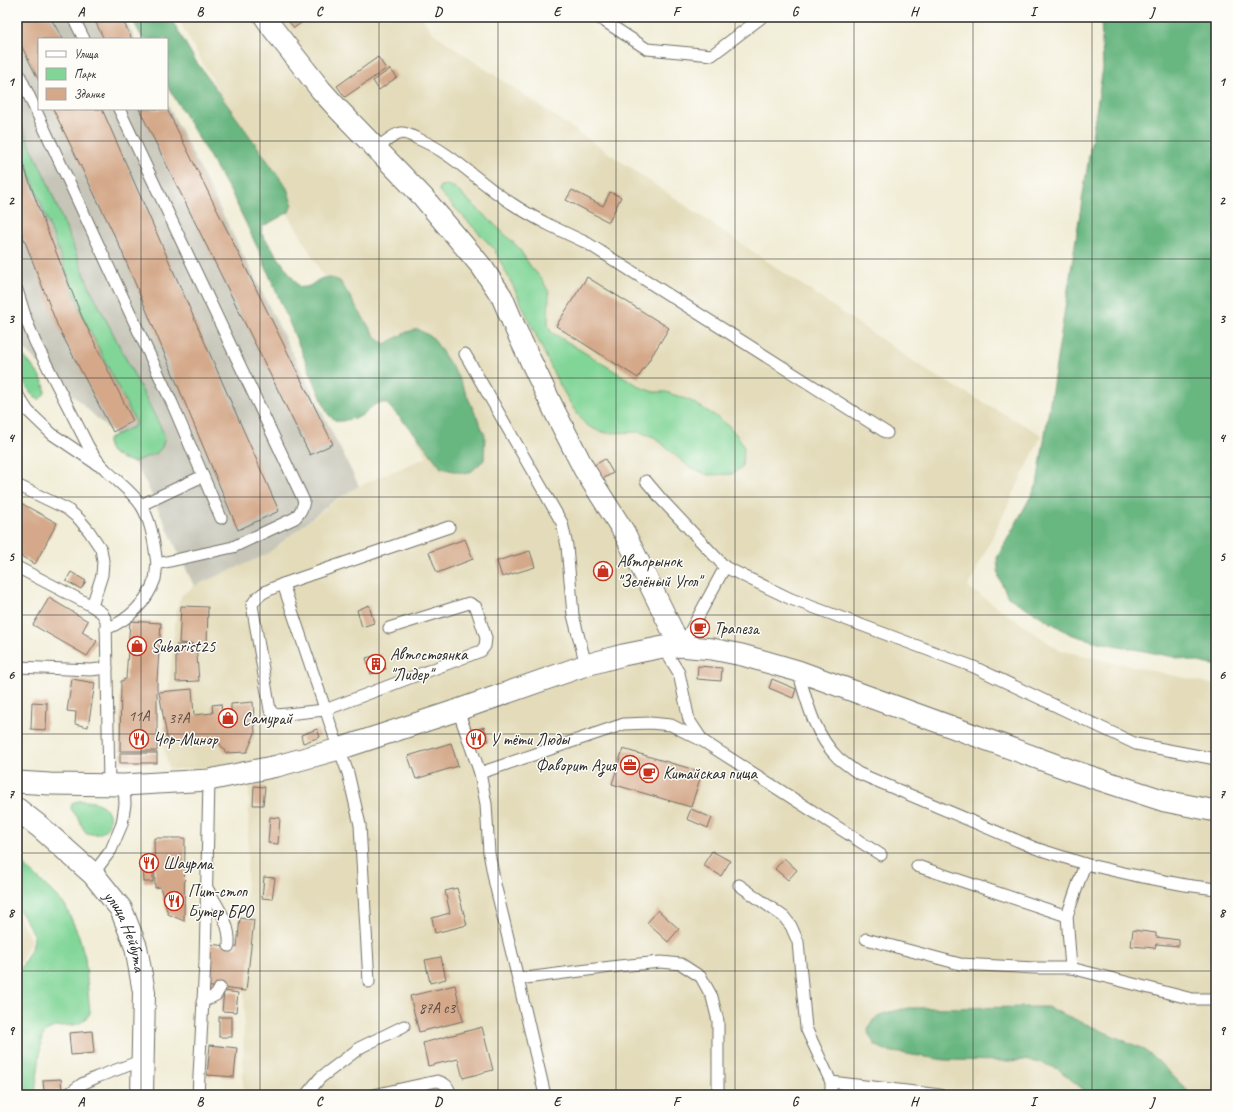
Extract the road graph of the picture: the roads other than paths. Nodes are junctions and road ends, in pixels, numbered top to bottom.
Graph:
1 (73, 17) edge
2 (265, 17) edge
3 (598, 17) edge
4 (762, 17) edge
5 (84, 38) edge
6 (17, 70) edge
7 (119, 110) edge
8 (376, 149) junction
9 (17, 290) edge
10 (465, 354) dead end
11 (17, 394) edge
12 (887, 433) dead end
13 (104, 469) junction
14 (204, 476) junction
15 (646, 481) dead end
16 (17, 485) edge
17 (140, 505) junction
18 (222, 518) dead end
19 (449, 527) dead end
20 (157, 564) junction
21 (17, 567) edge
22 (725, 567) junction
23 (283, 584) junction
24 (92, 606) junction
25 (389, 628) dead end
26 (106, 629) junction
27 (672, 647) junction
28 (586, 665) junction
29 (17, 667) edge
30 (107, 668) junction
31 (798, 671) junction
32 (325, 710) junction
33 (458, 710) junction
34 (703, 741) junction
35 (339, 749) junction
36 (1216, 759) edge
37 (480, 773) junction
38 (209, 780) junction
39 (17, 782) edge
40 (116, 785) junction
41 (17, 809) edge
42 (1216, 811) edge
43 (881, 855) dead end
44 (1085, 864) junction
45 (917, 866) dead end
46 (93, 874) junction
47 (739, 885) dead end
48 (207, 888) junction
49 (1216, 889) edge
50 (1067, 916) junction
51 (866, 939) dead end
52 (229, 946) dead end
53 (1071, 968) junction
54 (518, 978) junction
55 (369, 982) dead end
56 (220, 988) dead end
57 (1216, 999) edge
58 (202, 1002) junction
59 (404, 1026) dead end
60 (143, 1060) junction
61 (831, 1082) junction
62 (81, 1090) edge
63 (67, 1095) edge
64 (142, 1095) edge
65 (198, 1095) edge
66 (306, 1095) edge
67 (373, 1095) edge
68 (451, 1095) edge
69 (545, 1095) edge
70 (718, 1095) edge
71 (831, 1095) edge
72 (940, 1095) edge

1 - 5 lane
2 - 8 street
3 - 4 lane
6 - 14 lane
7 - 20 lane
8 - 12 lane
8 - 27 street
9 - 13 lane
10 - 28 lane
11 - 13 lane
13 - 17 lane
14 - 17 lane
14 - 18 lane
15 - 22 lane
16 - 24 lane
17 - 20 lane
19 - 23 lane
20 - 26 lane
21 - 24 lane
22 - 27 lane
22 - 36 lane
23 - 32 lane
23 - 32 lane
24 - 26 lane
25 - 32 lane
26 - 30 lane
27 - 28 street
27 - 31 street
27 - 34 lane
28 - 33 street
29 - 30 lane
30 - 40 lane
31 - 42 street
31 - 44 lane
32 - 35 lane
33 - 35 street
33 - 37 lane
34 - 37 lane
34 - 43 lane
35 - 38 street
35 - 55 lane
37 - 54 lane
38 - 40 street
38 - 48 lane
39 - 40 street
40 - 46 lane
41 - 46 main road, улица Нейбута
44 - 49 lane
44 - 50 lane
45 - 50 lane
46 - 60 main road, улица Нейбута
47 - 61 lane
48 - 52 lane
48 - 58 lane
50 - 53 lane
51 - 53 lane
53 - 57 lane
54 - 69 lane
54 - 70 lane
56 - 58 lane
58 - 65 lane
59 - 66 lane
60 - 62 lane
60 - 64 main road, улица Нейбута
61 - 71 lane
61 - 72 lane
62 - 63 lane
67 - 68 lane

